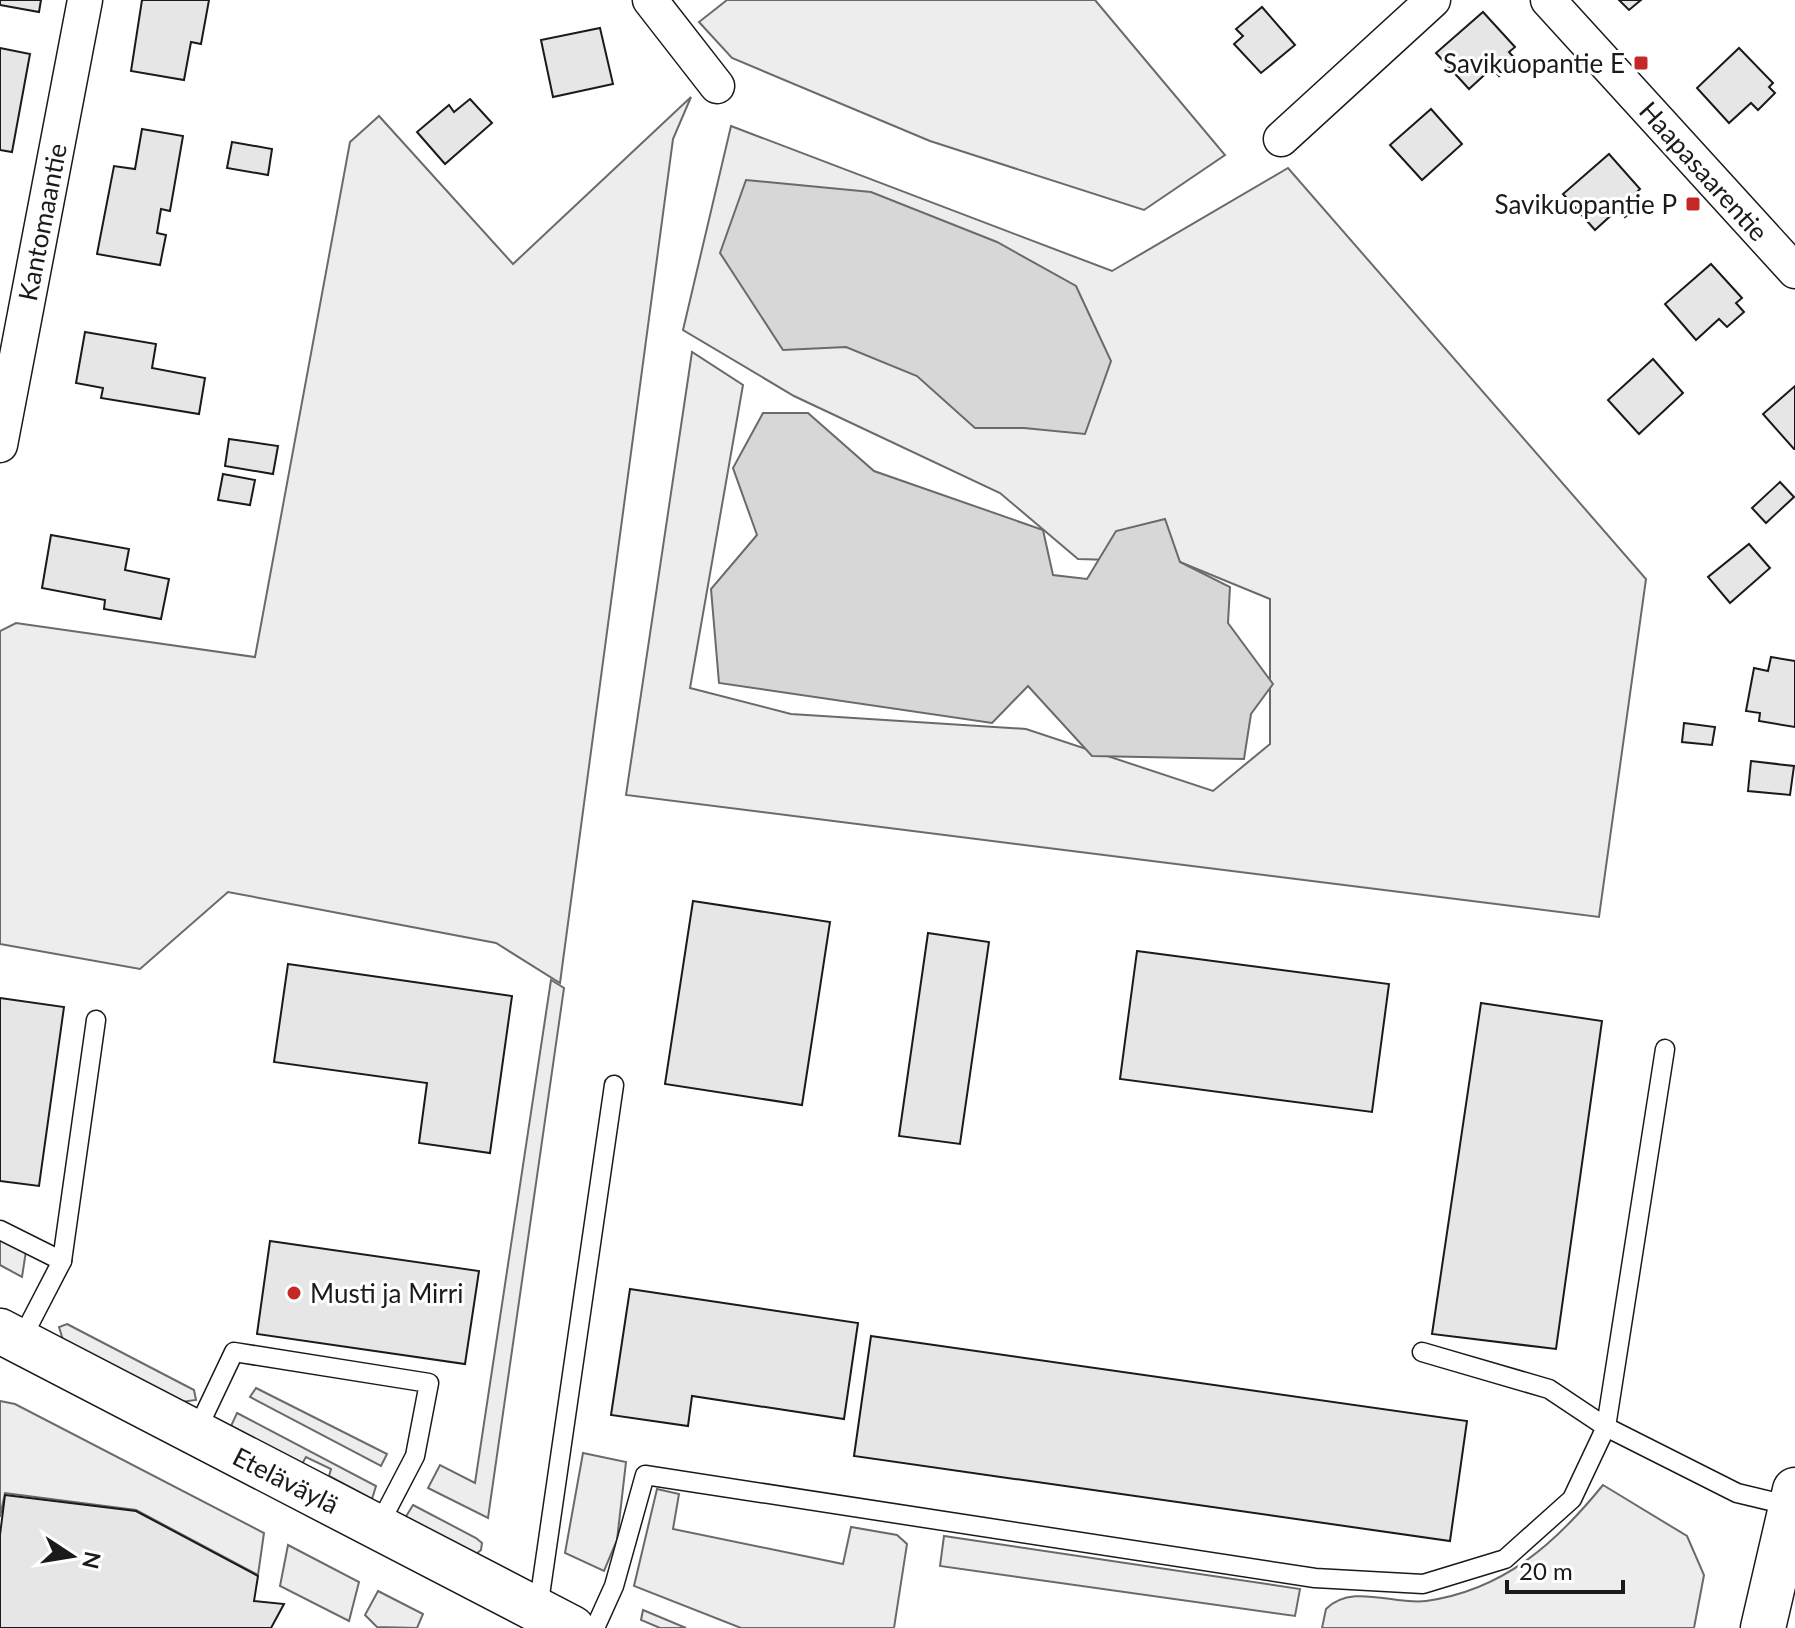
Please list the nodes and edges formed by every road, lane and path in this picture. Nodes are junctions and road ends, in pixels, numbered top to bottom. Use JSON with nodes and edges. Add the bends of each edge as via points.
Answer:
{"nodes":[{"id":1,"x":85,"y":0,"type":"edge"},
{"id":2,"x":650,"y":0,"type":"edge"},
{"id":3,"x":1433,"y":0,"type":"edge"},
{"id":4,"x":1548,"y":0,"type":"edge"},
{"id":5,"x":717,"y":86,"type":"dead end"},
{"id":6,"x":1281,"y":139,"type":"dead end"},
{"id":7,"x":1795,"y":271,"type":"edge"},
{"id":8,"x":0,"y":445,"type":"edge"},
{"id":9,"x":96,"y":1020,"type":"dead end"},
{"id":10,"x":1665,"y":1049,"type":"dead end"},
{"id":11,"x":614,"y":1085,"type":"dead end"},
{"id":12,"x":0,"y":1230,"type":"edge"},
{"id":13,"x":62,"y":1261,"type":"junction"},
{"id":14,"x":10,"y":1336,"type":"edge"},
{"id":15,"x":1422,"y":1352,"type":"dead end"},
{"id":16,"x":1606,"y":1427,"type":"junction"},
{"id":17,"x":195,"y":1433,"type":"junction"},
{"id":18,"x":1793,"y":1498,"type":"edge"},
{"id":19,"x":378,"y":1527,"type":"junction"},
{"id":20,"x":548,"y":1622,"type":"edge"},
{"id":21,"x":595,"y":1628,"type":"edge"},
{"id":22,"x":1763,"y":1628,"type":"edge"}],
"edges":[{"from":1,"to":8,"type":"street","name":"Kantomaantie"},
{"from":2,"to":5,"type":"street"},
{"from":3,"to":6,"type":"street"},
{"from":4,"to":7,"type":"street","name":"Haapasaarentie"},
{"from":9,"to":13,"type":"lane"},
{"from":10,"to":16,"type":"lane"},
{"from":11,"to":20,"type":"lane"},
{"from":12,"to":13,"type":"lane"},
{"from":13,"to":14,"type":"lane"},
{"from":14,"to":17,"type":"main road","name":"Eteläväylä"},
{"from":15,"to":16,"type":"lane","via":[[1549,1389]]},
{"from":16,"to":18,"type":"lane","via":[[1737,1493]]},
{"from":16,"to":21,"type":"lane","via":[[1572,1499],[1505,1559],[1423,1584],[1315,1578],[645,1475],[614,1586]]},
{"from":17,"to":19,"type":"main road","name":"Eteläväylä"},
{"from":17,"to":19,"type":"lane","via":[[234,1352],[429,1383],[415,1456]]},
{"from":18,"to":22,"type":"main road"},
{"from":19,"to":20,"type":"main road","name":"Eteläväylä"}]}
